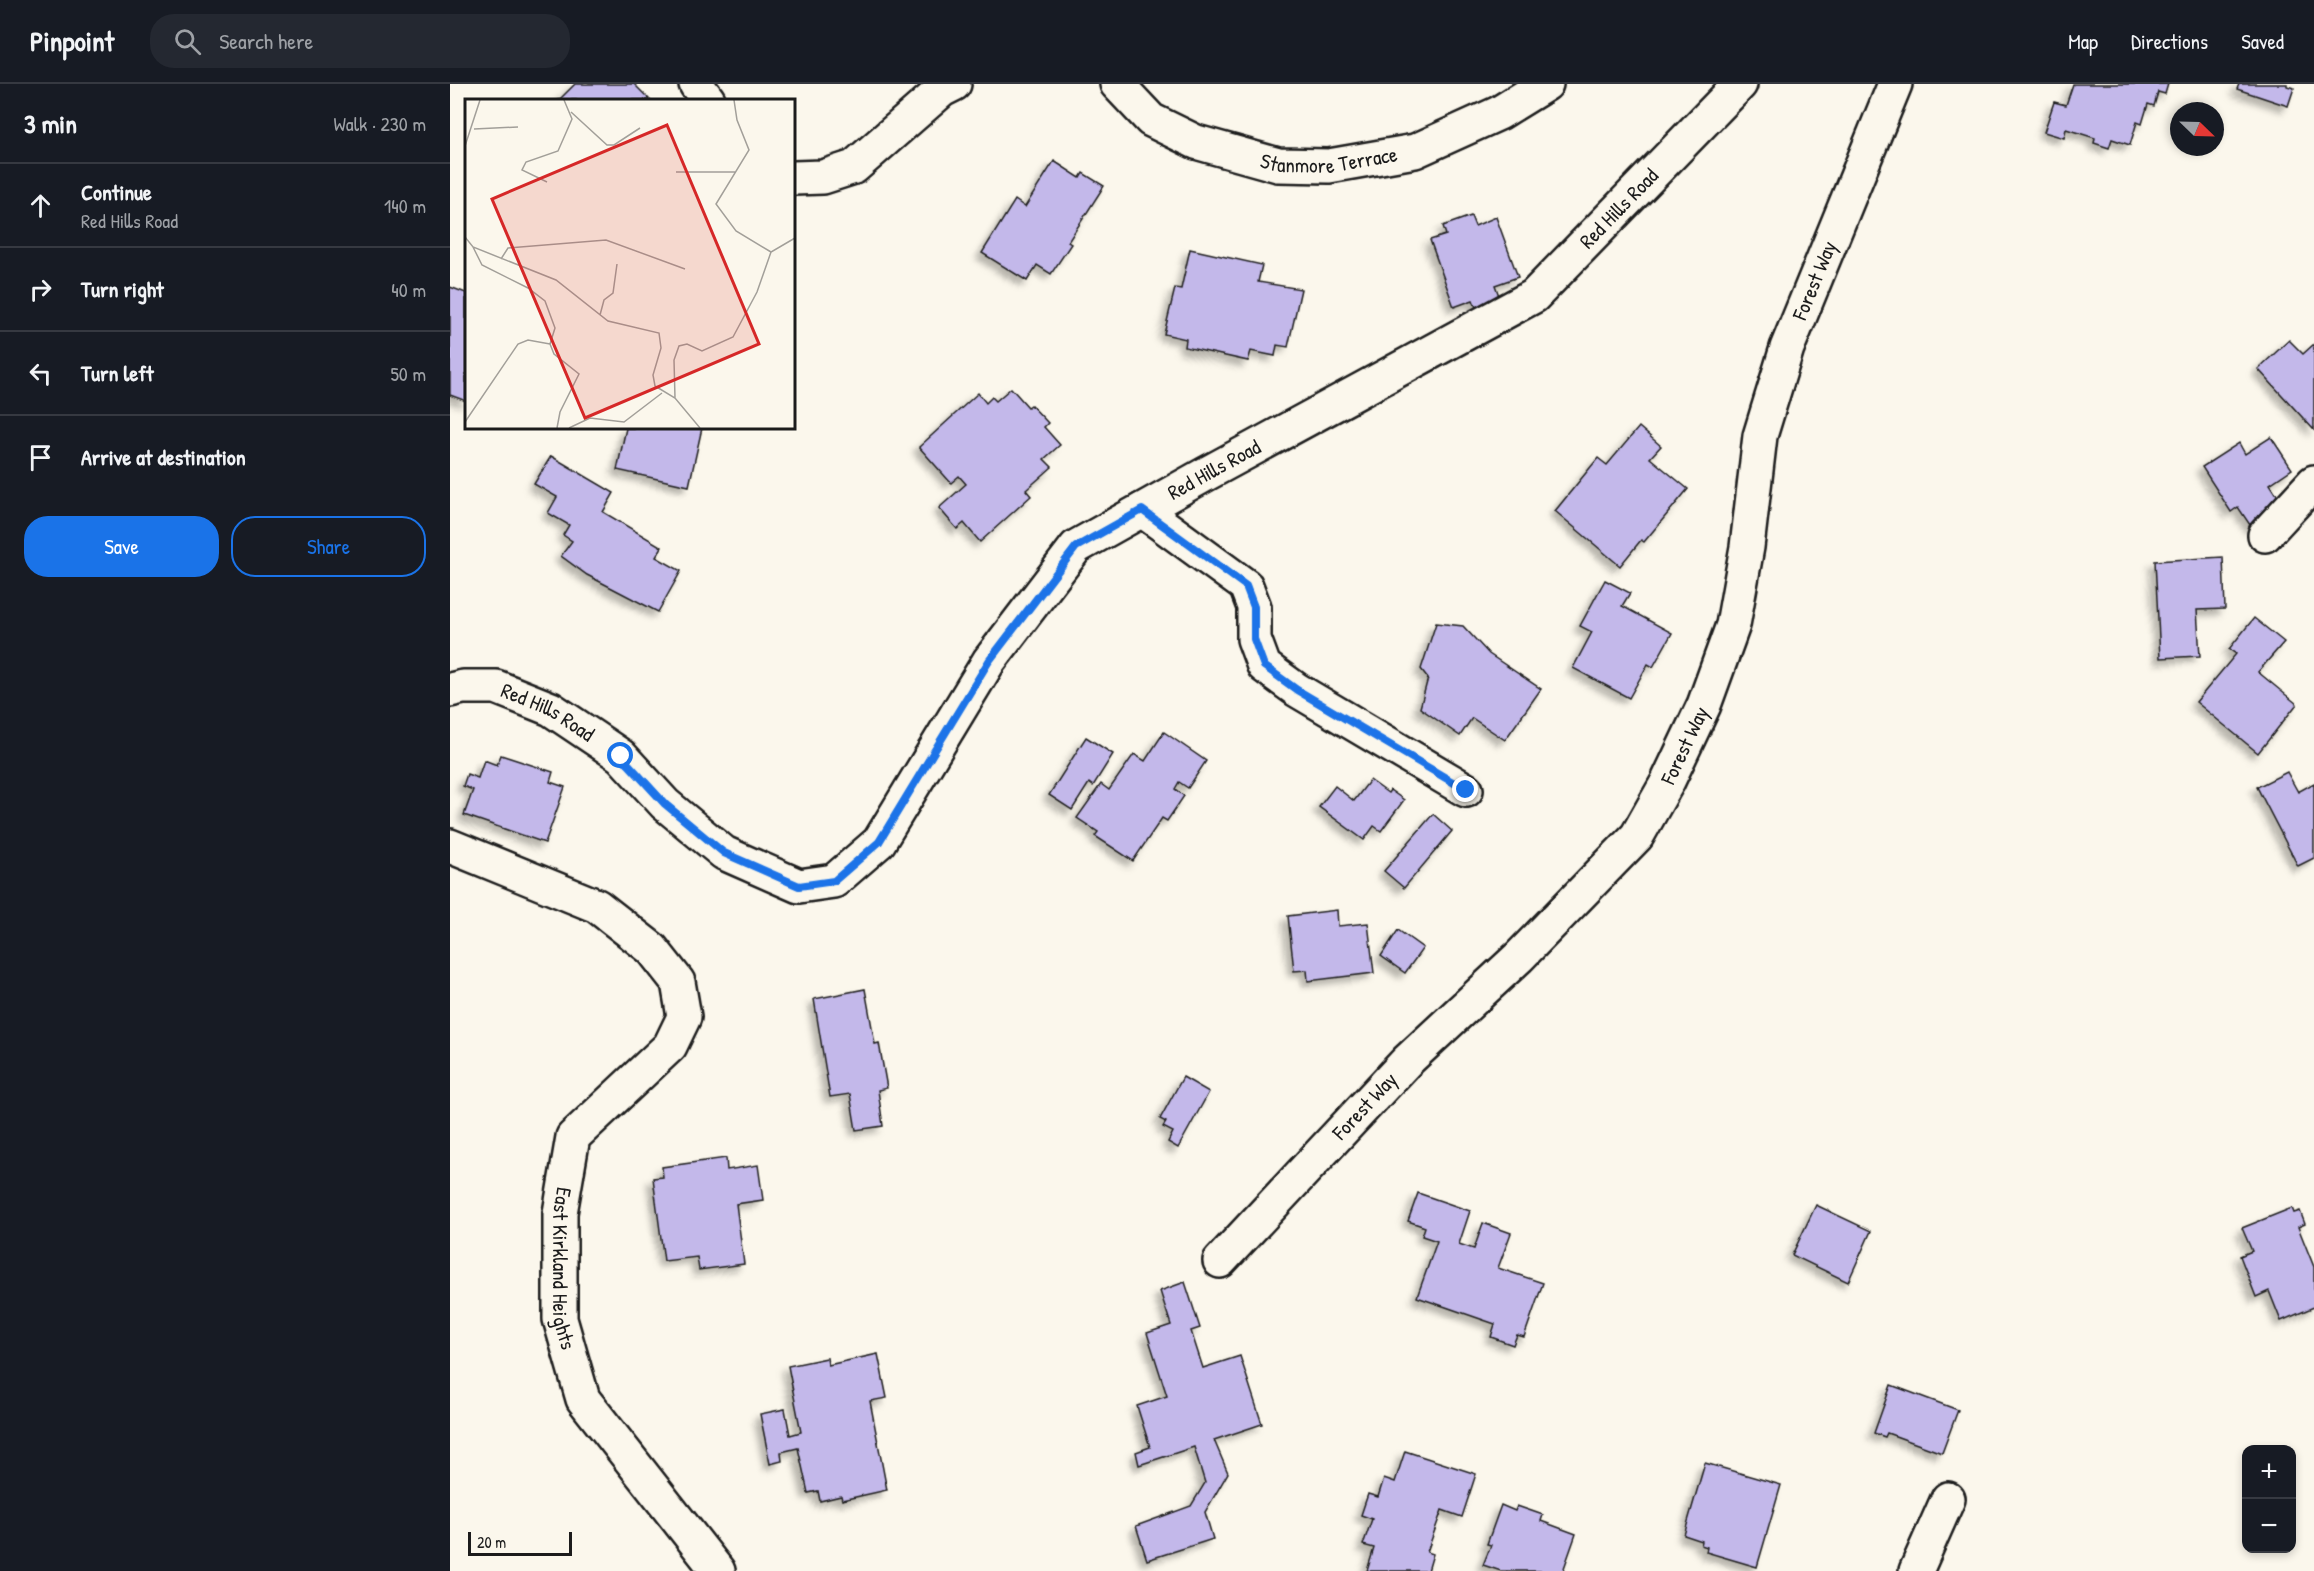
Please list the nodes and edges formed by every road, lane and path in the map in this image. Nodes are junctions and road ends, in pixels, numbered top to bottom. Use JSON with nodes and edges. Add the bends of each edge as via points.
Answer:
{"nodes":[{"id":1,"x":696,"y":84,"type":"edge"},
{"id":2,"x":954,"y":84,"type":"edge"},
{"id":3,"x":1117,"y":84,"type":"edge"},
{"id":4,"x":1546,"y":84,"type":"edge"},
{"id":5,"x":1740,"y":84,"type":"edge"},
{"id":6,"x":1895,"y":84,"type":"edge"},
{"id":7,"x":707,"y":99,"type":"edge"},
{"id":8,"x":795,"y":178,"type":"edge"},
{"id":9,"x":2314,"y":482,"type":"edge"},
{"id":10,"x":1142,"y":510,"type":"junction"},
{"id":11,"x":2265,"y":535,"type":"dead end"},
{"id":12,"x":450,"y":690,"type":"edge"},
{"id":13,"x":1466,"y":790,"type":"dead end"},
{"id":14,"x":450,"y":846,"type":"edge"},
{"id":15,"x":1220,"y":1261,"type":"dead end"},
{"id":16,"x":1948,"y":1499,"type":"dead end"},
{"id":17,"x":718,"y":1571,"type":"edge"},
{"id":18,"x":1916,"y":1571,"type":"edge"}],
"edges":[{"from":1,"to":7,"type":"street"},
{"from":2,"to":8,"type":"street","via":[[942,90],[854,167],[823,177]]},
{"from":3,"to":4,"type":"street","name":"Stanmore Terrace","via":[[1151,120],[1196,142],[1278,165],[1329,166],[1415,151],[1499,113]]},
{"from":5,"to":10,"type":"street","name":"Red Hills Road","via":[[1534,296]]},
{"from":6,"to":15,"type":"street","name":"Forest Way","via":[[1787,348],[1760,436],[1733,625],[1704,705],[1637,836],[1519,957],[1407,1061]]},
{"from":9,"to":11,"type":"street"},
{"from":10,"to":12,"type":"street","name":"Red Hills Road","via":[[1076,547],[989,661],[879,842],[834,881],[799,886],[724,853],[665,804],[621,756],[551,709],[496,687]]},
{"from":10,"to":13,"type":"street","via":[[1246,586],[1254,607],[1254,639],[1264,666],[1297,690]]},
{"from":14,"to":17,"type":"street","name":"East Kirkland Heights","via":[[597,906],[652,949],[678,982],[684,1017],[670,1046],[573,1137],[560,1213],[560,1319],[583,1399]]},
{"from":16,"to":18,"type":"street"}]}
